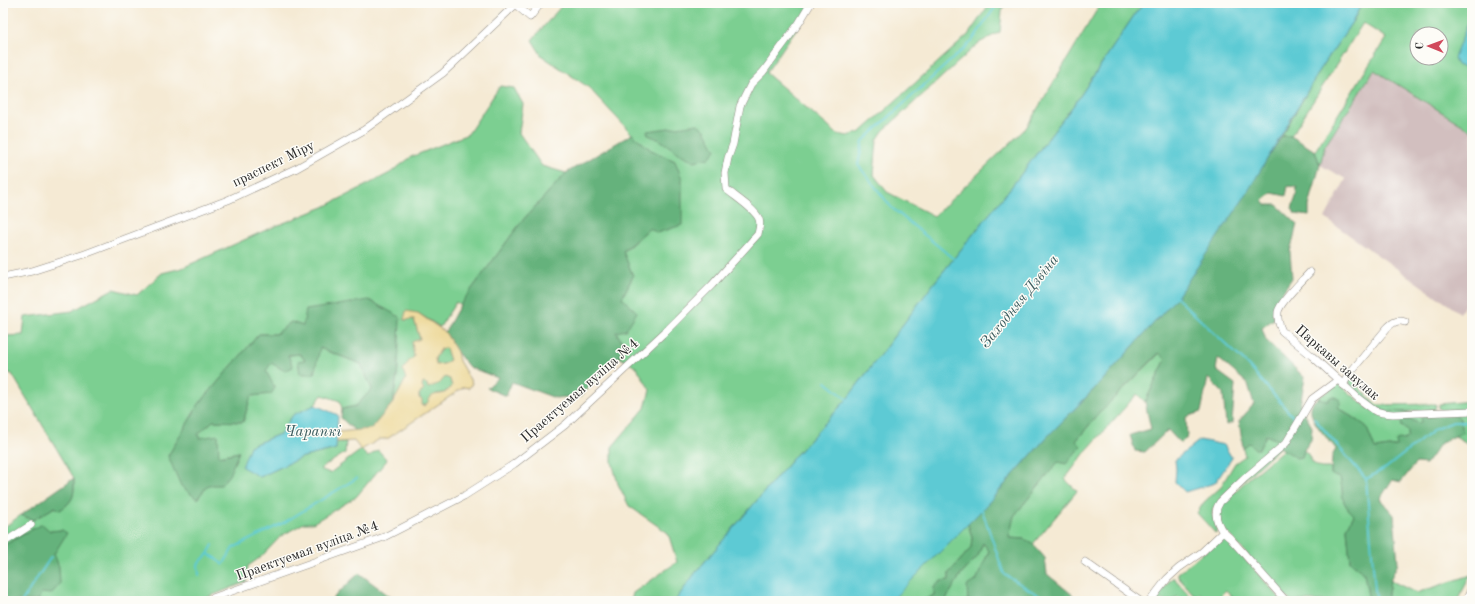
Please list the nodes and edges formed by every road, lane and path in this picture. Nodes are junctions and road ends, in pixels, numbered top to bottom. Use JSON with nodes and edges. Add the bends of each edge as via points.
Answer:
{"nodes":[{"id":1,"x":541,"y":3,"type":"edge"},
{"id":2,"x":811,"y":3,"type":"edge"},
{"id":3,"x":516,"y":4,"type":"edge"},
{"id":4,"x":1310,"y":272,"type":"dead end"},
{"id":5,"x":3,"y":277,"type":"edge"},
{"id":6,"x":1404,"y":322,"type":"dead end"},
{"id":7,"x":1341,"y":382,"type":"junction"},
{"id":8,"x":1472,"y":411,"type":"edge"},
{"id":9,"x":32,"y":525,"type":"dead end"},
{"id":10,"x":1223,"y":532,"type":"junction"},
{"id":11,"x":3,"y":543,"type":"edge"},
{"id":12,"x":1085,"y":562,"type":"dead end"},
{"id":13,"x":1472,"y":590,"type":"edge"},
{"id":14,"x":204,"y":601,"type":"edge"},
{"id":15,"x":1140,"y":601,"type":"edge"},
{"id":16,"x":1150,"y":601,"type":"edge"},
{"id":17,"x":1286,"y":601,"type":"edge"},
{"id":18,"x":1467,"y":601,"type":"edge"}],
"edges":[{"from":1,"to":3,"type":"street","via":[[530,17]]},
{"from":2,"to":14,"type":"street","name":"Праектуемая вуліца №4","via":[[763,72],[750,84],[740,106],[728,158],[725,173],[726,189],[759,218],[758,234],[668,329],[565,425],[514,464],[464,496],[384,537]]},
{"from":3,"to":5,"type":"street","name":"праспект Міру","via":[[443,72],[364,130],[297,168],[228,200],[85,254],[32,271]]},
{"from":4,"to":7,"type":"street","name":"Паркавы завулак","via":[[1280,307],[1278,319],[1282,330]]},
{"from":6,"to":7,"type":"street","via":[[1393,322],[1386,328]]},
{"from":7,"to":8,"type":"street","name":"Паркавы завулак","via":[[1369,407],[1383,413]]},
{"from":7,"to":10,"type":"street","via":[[1312,399],[1281,450],[1245,478],[1220,502],[1216,518]]},
{"from":9,"to":11,"type":"street"},
{"from":10,"to":16,"type":"street","via":[[1167,579]]},
{"from":10,"to":17,"type":"street"},
{"from":12,"to":15,"type":"street"},
{"from":13,"to":18,"type":"main road"}]}
